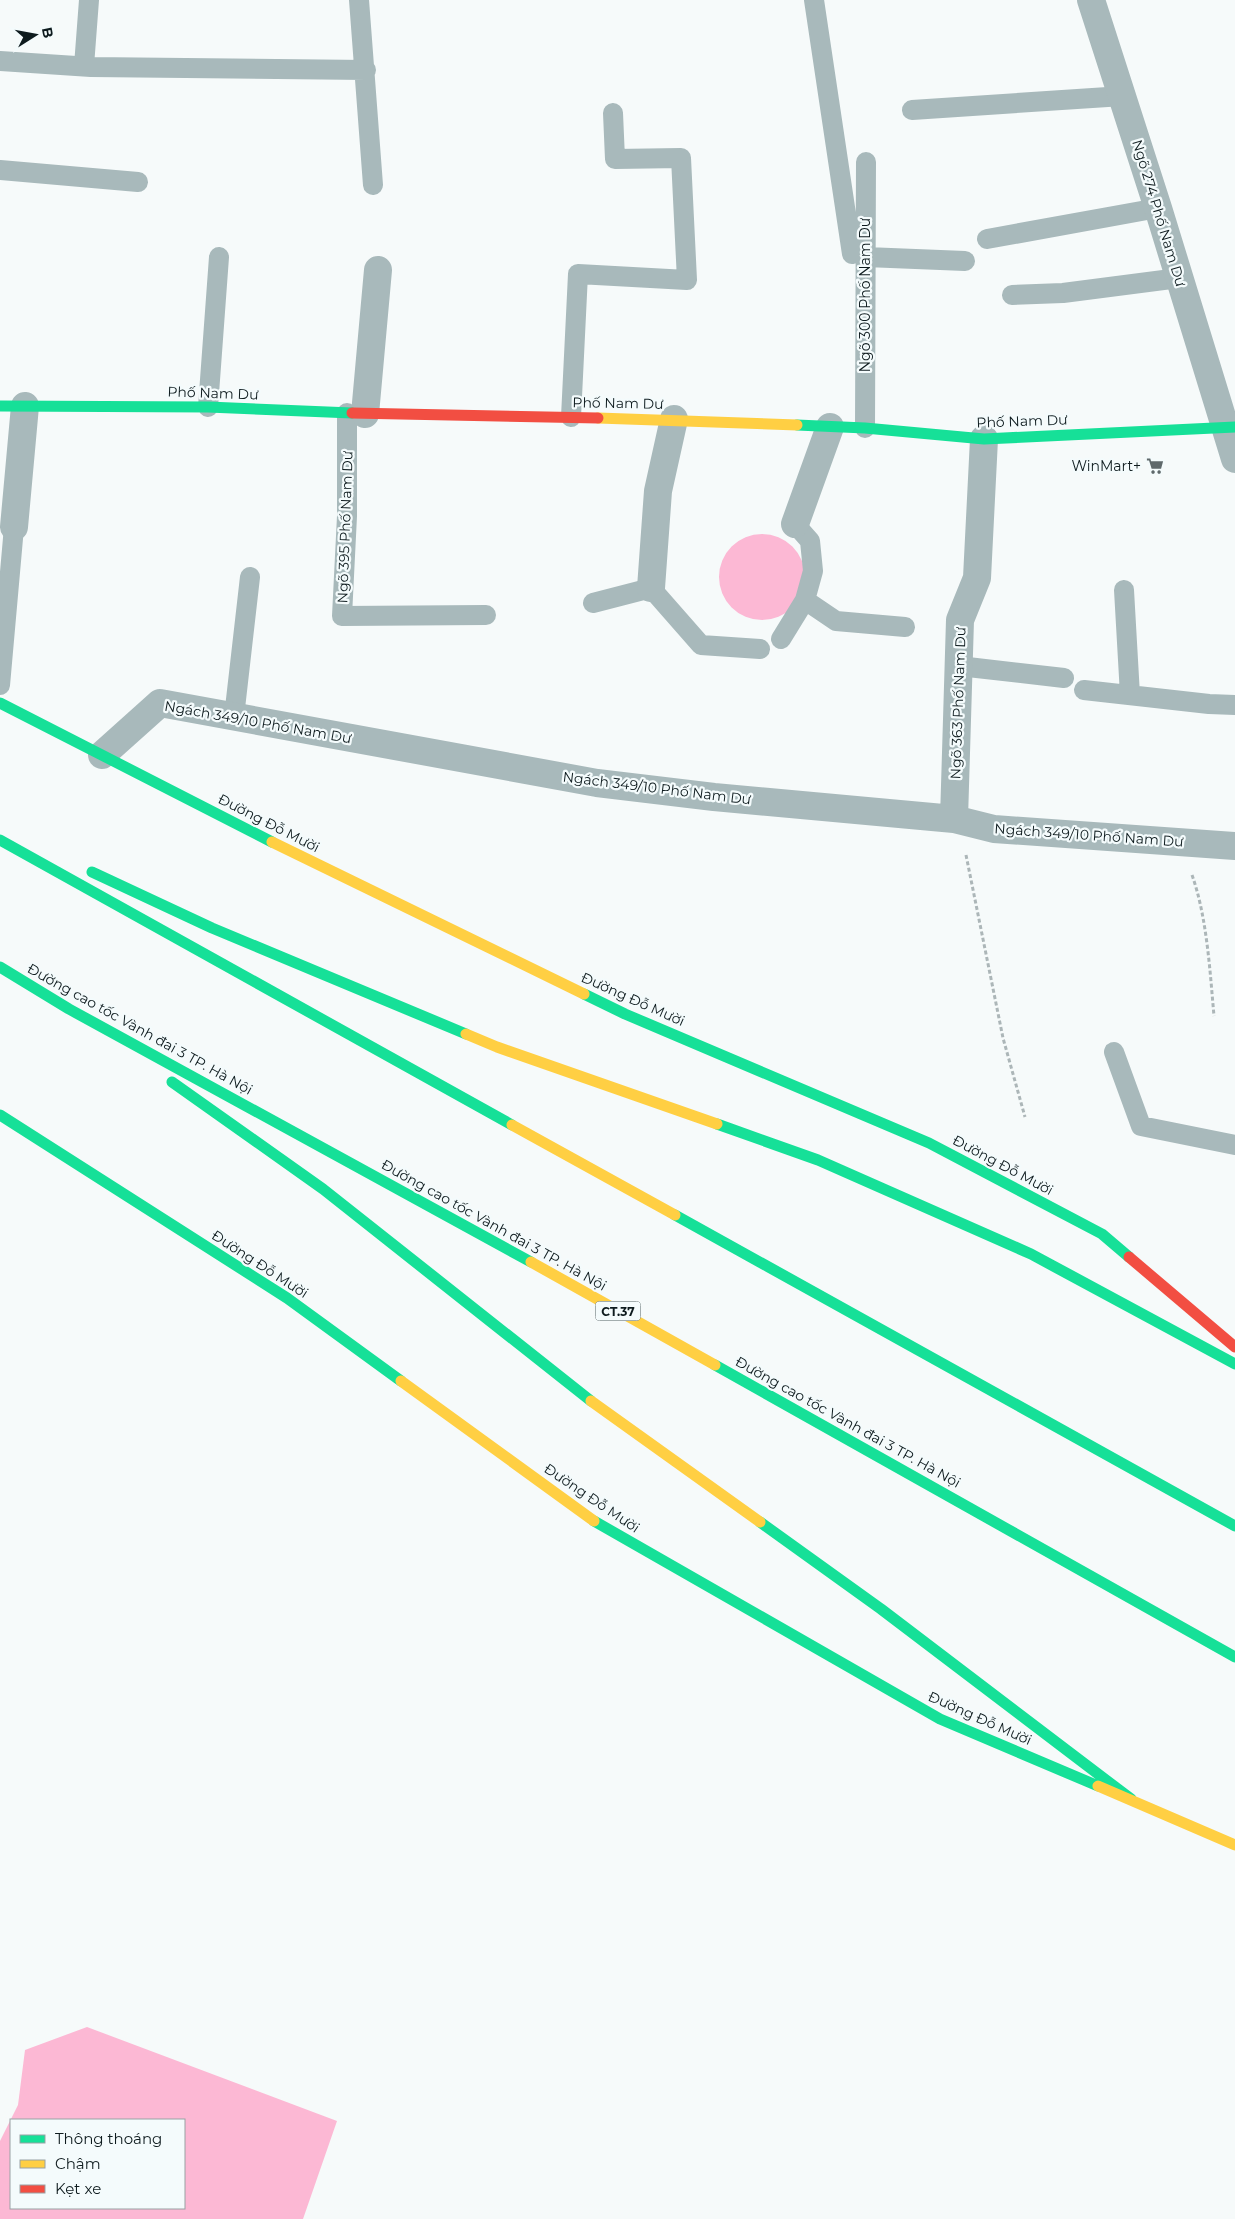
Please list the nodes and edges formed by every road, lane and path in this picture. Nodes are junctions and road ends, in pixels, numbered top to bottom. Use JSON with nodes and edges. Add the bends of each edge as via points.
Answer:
{"nodes":[{"id":1,"x":89,"y":0,"type":"edge"},
{"id":2,"x":360,"y":0,"type":"edge"},
{"id":3,"x":814,"y":0,"type":"edge"},
{"id":4,"x":1091,"y":0,"type":"edge"},
{"id":5,"x":0,"y":61,"type":"edge"},
{"id":6,"x":84,"y":66,"type":"junction"},
{"id":7,"x":366,"y":70,"type":"junction"},
{"id":8,"x":1123,"y":96,"type":"junction"},
{"id":9,"x":912,"y":110,"type":"dead end"},
{"id":10,"x":614,"y":113,"type":"dead end"},
{"id":11,"x":866,"y":162,"type":"dead end"},
{"id":12,"x":0,"y":170,"type":"edge"},
{"id":13,"x":138,"y":182,"type":"dead end"},
{"id":14,"x":373,"y":185,"type":"dead end"},
{"id":15,"x":1158,"y":208,"type":"junction"},
{"id":16,"x":987,"y":239,"type":"dead end"},
{"id":17,"x":859,"y":256,"type":"junction"},
{"id":18,"x":218,"y":257,"type":"dead end"},
{"id":19,"x":964,"y":261,"type":"dead end"},
{"id":20,"x":378,"y":270,"type":"dead end"},
{"id":21,"x":1179,"y":278,"type":"junction"},
{"id":22,"x":1012,"y":295,"type":"dead end"},
{"id":23,"x":12,"y":406,"type":"edge"},
{"id":24,"x":208,"y":407,"type":"junction"},
{"id":25,"x":356,"y":413,"type":"junction"},
{"id":26,"x":571,"y":417,"type":"junction"},
{"id":27,"x":674,"y":419,"type":"junction"},
{"id":28,"x":830,"y":427,"type":"junction"},
{"id":29,"x":1230,"y":427,"type":"edge"},
{"id":30,"x":865,"y":428,"type":"junction"},
{"id":31,"x":984,"y":439,"type":"junction"},
{"id":32,"x":1235,"y":459,"type":"edge"},
{"id":33,"x":795,"y":524,"type":"joint"},
{"id":34,"x":14,"y":527,"type":"joint"},
{"id":35,"x":250,"y":578,"type":"dead end"},
{"id":36,"x":651,"y":588,"type":"junction"},
{"id":37,"x":1124,"y":590,"type":"dead end"},
{"id":38,"x":805,"y":600,"type":"junction"},
{"id":39,"x":593,"y":603,"type":"dead end"},
{"id":40,"x":486,"y":615,"type":"dead end"},
{"id":41,"x":905,"y":627,"type":"dead end"},
{"id":42,"x":781,"y":639,"type":"dead end"},
{"id":43,"x":760,"y":649,"type":"dead end"},
{"id":44,"x":959,"y":666,"type":"junction"},
{"id":45,"x":1064,"y":678,"type":"dead end"},
{"id":46,"x":0,"y":685,"type":"edge"},
{"id":47,"x":1084,"y":690,"type":"dead end"},
{"id":48,"x":1130,"y":695,"type":"junction"},
{"id":49,"x":0,"y":703,"type":"edge"},
{"id":50,"x":1235,"y":705,"type":"edge"},
{"id":51,"x":234,"y":717,"type":"junction"},
{"id":52,"x":102,"y":755,"type":"junction"},
{"id":53,"x":962,"y":821,"type":"junction"},
{"id":54,"x":0,"y":829,"type":"edge"},
{"id":55,"x":0,"y":840,"type":"edge"},
{"id":56,"x":26,"y":841,"type":"dead end"},
{"id":57,"x":1180,"y":842,"type":"junction"},
{"id":58,"x":1235,"y":846,"type":"edge"},
{"id":59,"x":80,"y":866,"type":"dead end"},
{"id":60,"x":0,"y":967,"type":"edge"},
{"id":61,"x":69,"y":1009,"type":"junction"},
{"id":62,"x":1214,"y":1016,"type":"dead end"},
{"id":63,"x":1114,"y":1052,"type":"dead end"},
{"id":64,"x":0,"y":1115,"type":"edge"},
{"id":65,"x":1025,"y":1116,"type":"dead end"},
{"id":66,"x":1235,"y":1145,"type":"edge"},
{"id":67,"x":1235,"y":1347,"type":"edge"},
{"id":68,"x":1235,"y":1364,"type":"edge"},
{"id":69,"x":1235,"y":1526,"type":"edge"},
{"id":70,"x":1235,"y":1657,"type":"edge"},
{"id":71,"x":1131,"y":1799,"type":"junction"},
{"id":72,"x":1235,"y":1845,"type":"edge"}],
"edges":[{"from":1,"to":6,"type":"lane"},
{"from":2,"to":7,"type":"lane"},
{"from":3,"to":17,"type":"lane"},
{"from":4,"to":8,"type":"street","name":"Ngõ 274 Phố Nam Dư"},
{"from":5,"to":6,"type":"lane"},
{"from":6,"to":7,"type":"lane"},
{"from":7,"to":14,"type":"lane"},
{"from":8,"to":9,"type":"lane"},
{"from":8,"to":15,"type":"street","name":"Ngõ 274 Phố Nam Dư"},
{"from":10,"to":26,"type":"lane","via":[[615,159],[681,158],[687,280],[578,274]]},
{"from":11,"to":17,"type":"lane","name":"Ngõ 300 Phố Nam Dư"},
{"from":12,"to":13,"type":"lane"},
{"from":15,"to":16,"type":"lane"},
{"from":15,"to":21,"type":"street","name":"Ngõ 274 Phố Nam Dư"},
{"from":17,"to":19,"type":"lane"},
{"from":17,"to":30,"type":"lane","name":"Ngõ 300 Phố Nam Dư"},
{"from":18,"to":24,"type":"lane"},
{"from":20,"to":25,"type":"street"},
{"from":21,"to":22,"type":"lane","via":[[1063,293]]},
{"from":21,"to":29,"type":"street","name":"Ngõ 274 Phố Nam Dư"},
{"from":23,"to":24,"type":"main road","name":"Phố Nam Dư"},
{"from":23,"to":34,"type":"street"},
{"from":24,"to":25,"type":"main road","name":"Phố Nam Dư"},
{"from":25,"to":26,"type":"main road","name":"Phố Nam Dư"},
{"from":25,"to":40,"type":"lane","name":"Ngõ 395 Phố Nam Dư","via":[[342,616]]},
{"from":26,"to":27,"type":"main road","name":"Phố Nam Dư"},
{"from":27,"to":28,"type":"main road","name":"Phố Nam Dư"},
{"from":27,"to":36,"type":"street","via":[[658,491]]},
{"from":28,"to":30,"type":"main road","name":"Phố Nam Dư"},
{"from":28,"to":33,"type":"street"},
{"from":29,"to":31,"type":"main road","name":"Phố Nam Dư"},
{"from":29,"to":32,"type":"street","name":"Ngõ 274 Phố Nam Dư"},
{"from":30,"to":31,"type":"main road","name":"Phố Nam Dư"},
{"from":31,"to":44,"type":"street","name":"Ngõ 363 Phố Nam Dư","via":[[976,578],[960,620]]},
{"from":33,"to":38,"type":"lane","via":[[810,541],[812,551],[813,571]]},
{"from":34,"to":46,"type":"lane"},
{"from":35,"to":51,"type":"lane"},
{"from":36,"to":39,"type":"lane"},
{"from":36,"to":43,"type":"lane","via":[[701,645]]},
{"from":37,"to":48,"type":"lane"},
{"from":38,"to":41,"type":"lane","via":[[836,621]]},
{"from":38,"to":42,"type":"lane"},
{"from":44,"to":45,"type":"lane"},
{"from":44,"to":53,"type":"street","name":"Ngõ 363 Phố Nam Dư"},
{"from":47,"to":48,"type":"lane"},
{"from":48,"to":50,"type":"lane"},
{"from":49,"to":52,"type":"main road","name":"Đường Đỗ Mười"},
{"from":51,"to":52,"type":"street","name":"Ngách 349/10 Phố Nam Dư","via":[[160,703]]},
{"from":51,"to":53,"type":"street","name":"Ngách 349/10 Phố Nam Dư","via":[[597,783]]},
{"from":52,"to":67,"type":"main road","name":"Đường Đỗ Mười","via":[[294,853],[625,1014],[930,1143],[1102,1234]]},
{"from":53,"to":57,"type":"street","name":"Ngách 349/10 Phố Nam Dư","via":[[994,829]]},
{"from":53,"to":65,"type":"path","via":[[963,842],[1003,1038]]},
{"from":54,"to":56,"type":"main road"},
{"from":55,"to":69,"type":"main road"},
{"from":57,"to":58,"type":"street","name":"Ngách 349/10 Phố Nam Dư"},
{"from":57,"to":62,"type":"path","via":[[1196,888],[1208,954]]},
{"from":59,"to":68,"type":"main road","via":[[212,928],[497,1047],[818,1160],[1031,1254]]},
{"from":60,"to":61,"type":"main road","name":"Đường cao tốc Vành đai 3 TP. Hà Nội","number":"CT.37"},
{"from":61,"to":70,"type":"main road","name":"Đường cao tốc Vành đai 3 TP. Hà Nội","number":"CT.37","via":[[430,1205]]},
{"from":61,"to":71,"type":"main road","via":[[324,1189],[567,1384],[881,1609]]},
{"from":63,"to":66,"type":"lane","via":[[1142,1126]]},
{"from":64,"to":71,"type":"main road","name":"Đường Đỗ Mười","via":[[287,1298],[599,1524],[940,1719]]},
{"from":71,"to":72,"type":"main road","name":"Đường Đỗ Mười"}]}
